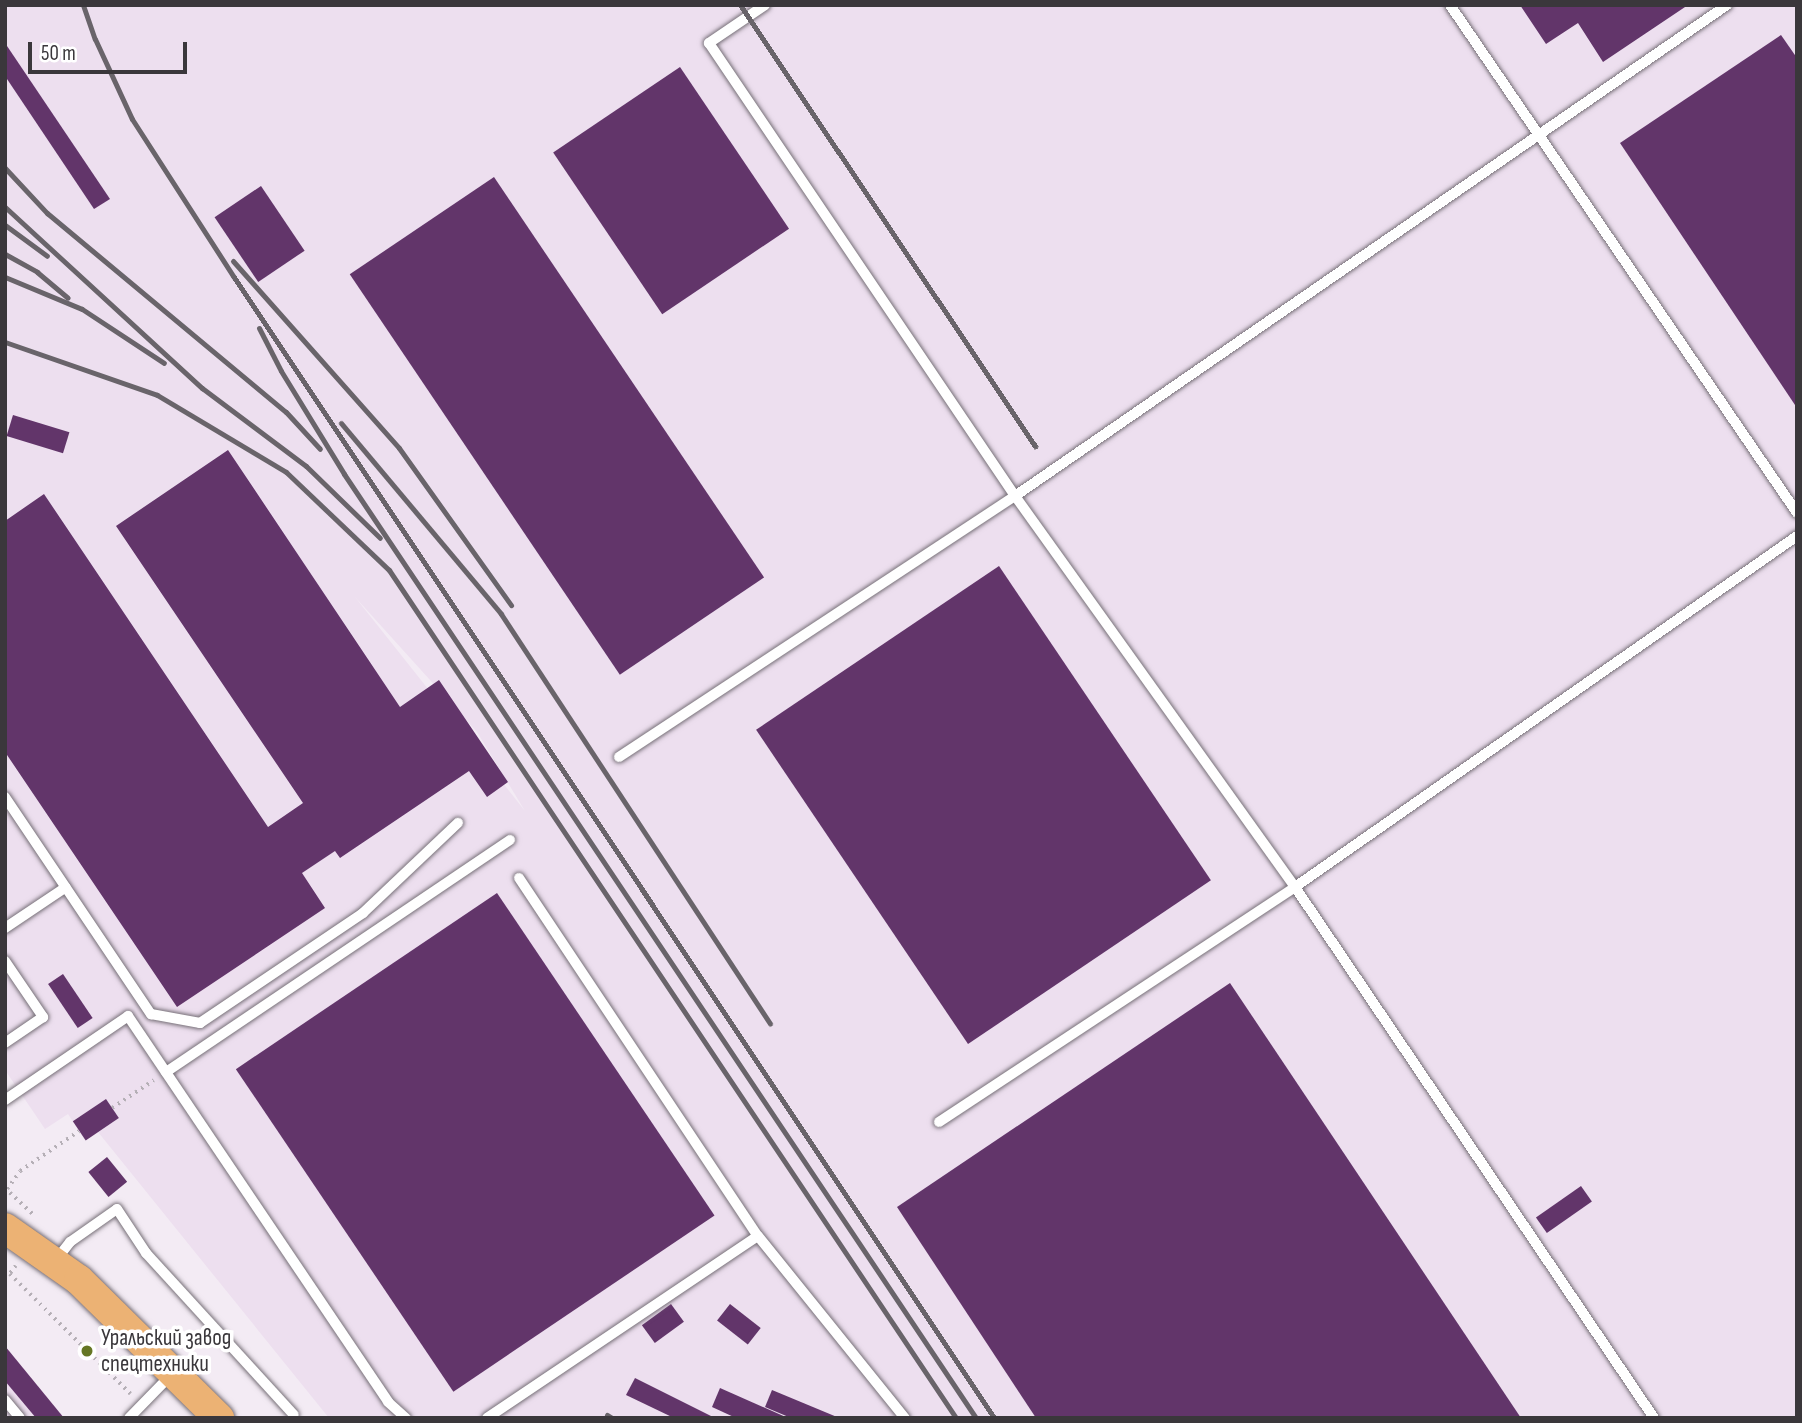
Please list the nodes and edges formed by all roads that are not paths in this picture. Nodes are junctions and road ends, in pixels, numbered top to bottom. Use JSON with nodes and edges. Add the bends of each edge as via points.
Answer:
{"nodes":[{"id":1,"x":765,"y":5,"type":"edge"},
{"id":2,"x":1450,"y":5,"type":"edge"},
{"id":3,"x":1727,"y":5,"type":"edge"},
{"id":4,"x":1538,"y":135,"type":"junction"},
{"id":5,"x":1015,"y":496,"type":"junction"},
{"id":6,"x":1797,"y":513,"type":"edge"},
{"id":7,"x":1797,"y":536,"type":"edge"},
{"id":8,"x":619,"y":757,"type":"dead end"},
{"id":9,"x":5,"y":797,"type":"edge"},
{"id":10,"x":458,"y":823,"type":"dead end"},
{"id":11,"x":510,"y":840,"type":"dead end"},
{"id":12,"x":519,"y":878,"type":"dead end"},
{"id":13,"x":66,"y":887,"type":"junction"},
{"id":14,"x":1294,"y":887,"type":"junction"},
{"id":15,"x":5,"y":928,"type":"edge"},
{"id":16,"x":5,"y":961,"type":"edge"},
{"id":17,"x":5,"y":1043,"type":"edge"},
{"id":18,"x":166,"y":1072,"type":"junction"},
{"id":19,"x":5,"y":1100,"type":"edge"},
{"id":20,"x":939,"y":1122,"type":"dead end"},
{"id":21,"x":5,"y":1228,"type":"edge"},
{"id":22,"x":758,"y":1236,"type":"junction"},
{"id":23,"x":42,"y":1254,"type":"junction"},
{"id":24,"x":173,"y":1371,"type":"junction"},
{"id":25,"x":5,"y":1400,"type":"edge"},
{"id":26,"x":294,"y":1415,"type":"dead end"},
{"id":27,"x":20,"y":1418,"type":"edge"},
{"id":28,"x":129,"y":1418,"type":"edge"},
{"id":29,"x":219,"y":1418,"type":"edge"},
{"id":30,"x":406,"y":1418,"type":"edge"},
{"id":31,"x":486,"y":1418,"type":"edge"},
{"id":32,"x":905,"y":1418,"type":"edge"},
{"id":33,"x":1654,"y":1418,"type":"edge"}],
"edges":[{"from":1,"to":5,"type":"lane","via":[[709,43]]},
{"from":2,"to":4,"type":"lane"},
{"from":3,"to":4,"type":"lane"},
{"from":4,"to":5,"type":"lane"},
{"from":4,"to":6,"type":"lane"},
{"from":5,"to":8,"type":"lane"},
{"from":5,"to":14,"type":"lane"},
{"from":7,"to":14,"type":"lane"},
{"from":9,"to":13,"type":"lane"},
{"from":10,"to":13,"type":"lane","via":[[363,913],[200,1023],[151,1014]]},
{"from":11,"to":18,"type":"lane"},
{"from":12,"to":22,"type":"lane"},
{"from":13,"to":15,"type":"lane"},
{"from":14,"to":20,"type":"lane"},
{"from":14,"to":33,"type":"lane"},
{"from":16,"to":17,"type":"lane","via":[[43,1017]]},
{"from":18,"to":19,"type":"lane","via":[[128,1016]]},
{"from":18,"to":30,"type":"lane","via":[[388,1402]]},
{"from":21,"to":23,"type":"main road"},
{"from":22,"to":31,"type":"lane"},
{"from":22,"to":32,"type":"lane"},
{"from":23,"to":24,"type":"main road","via":[[96,1297]]},
{"from":23,"to":26,"type":"lane","via":[[70,1242],[117,1209],[146,1253]]},
{"from":24,"to":28,"type":"lane"},
{"from":24,"to":29,"type":"main road"},
{"from":25,"to":27,"type":"lane"}]}
